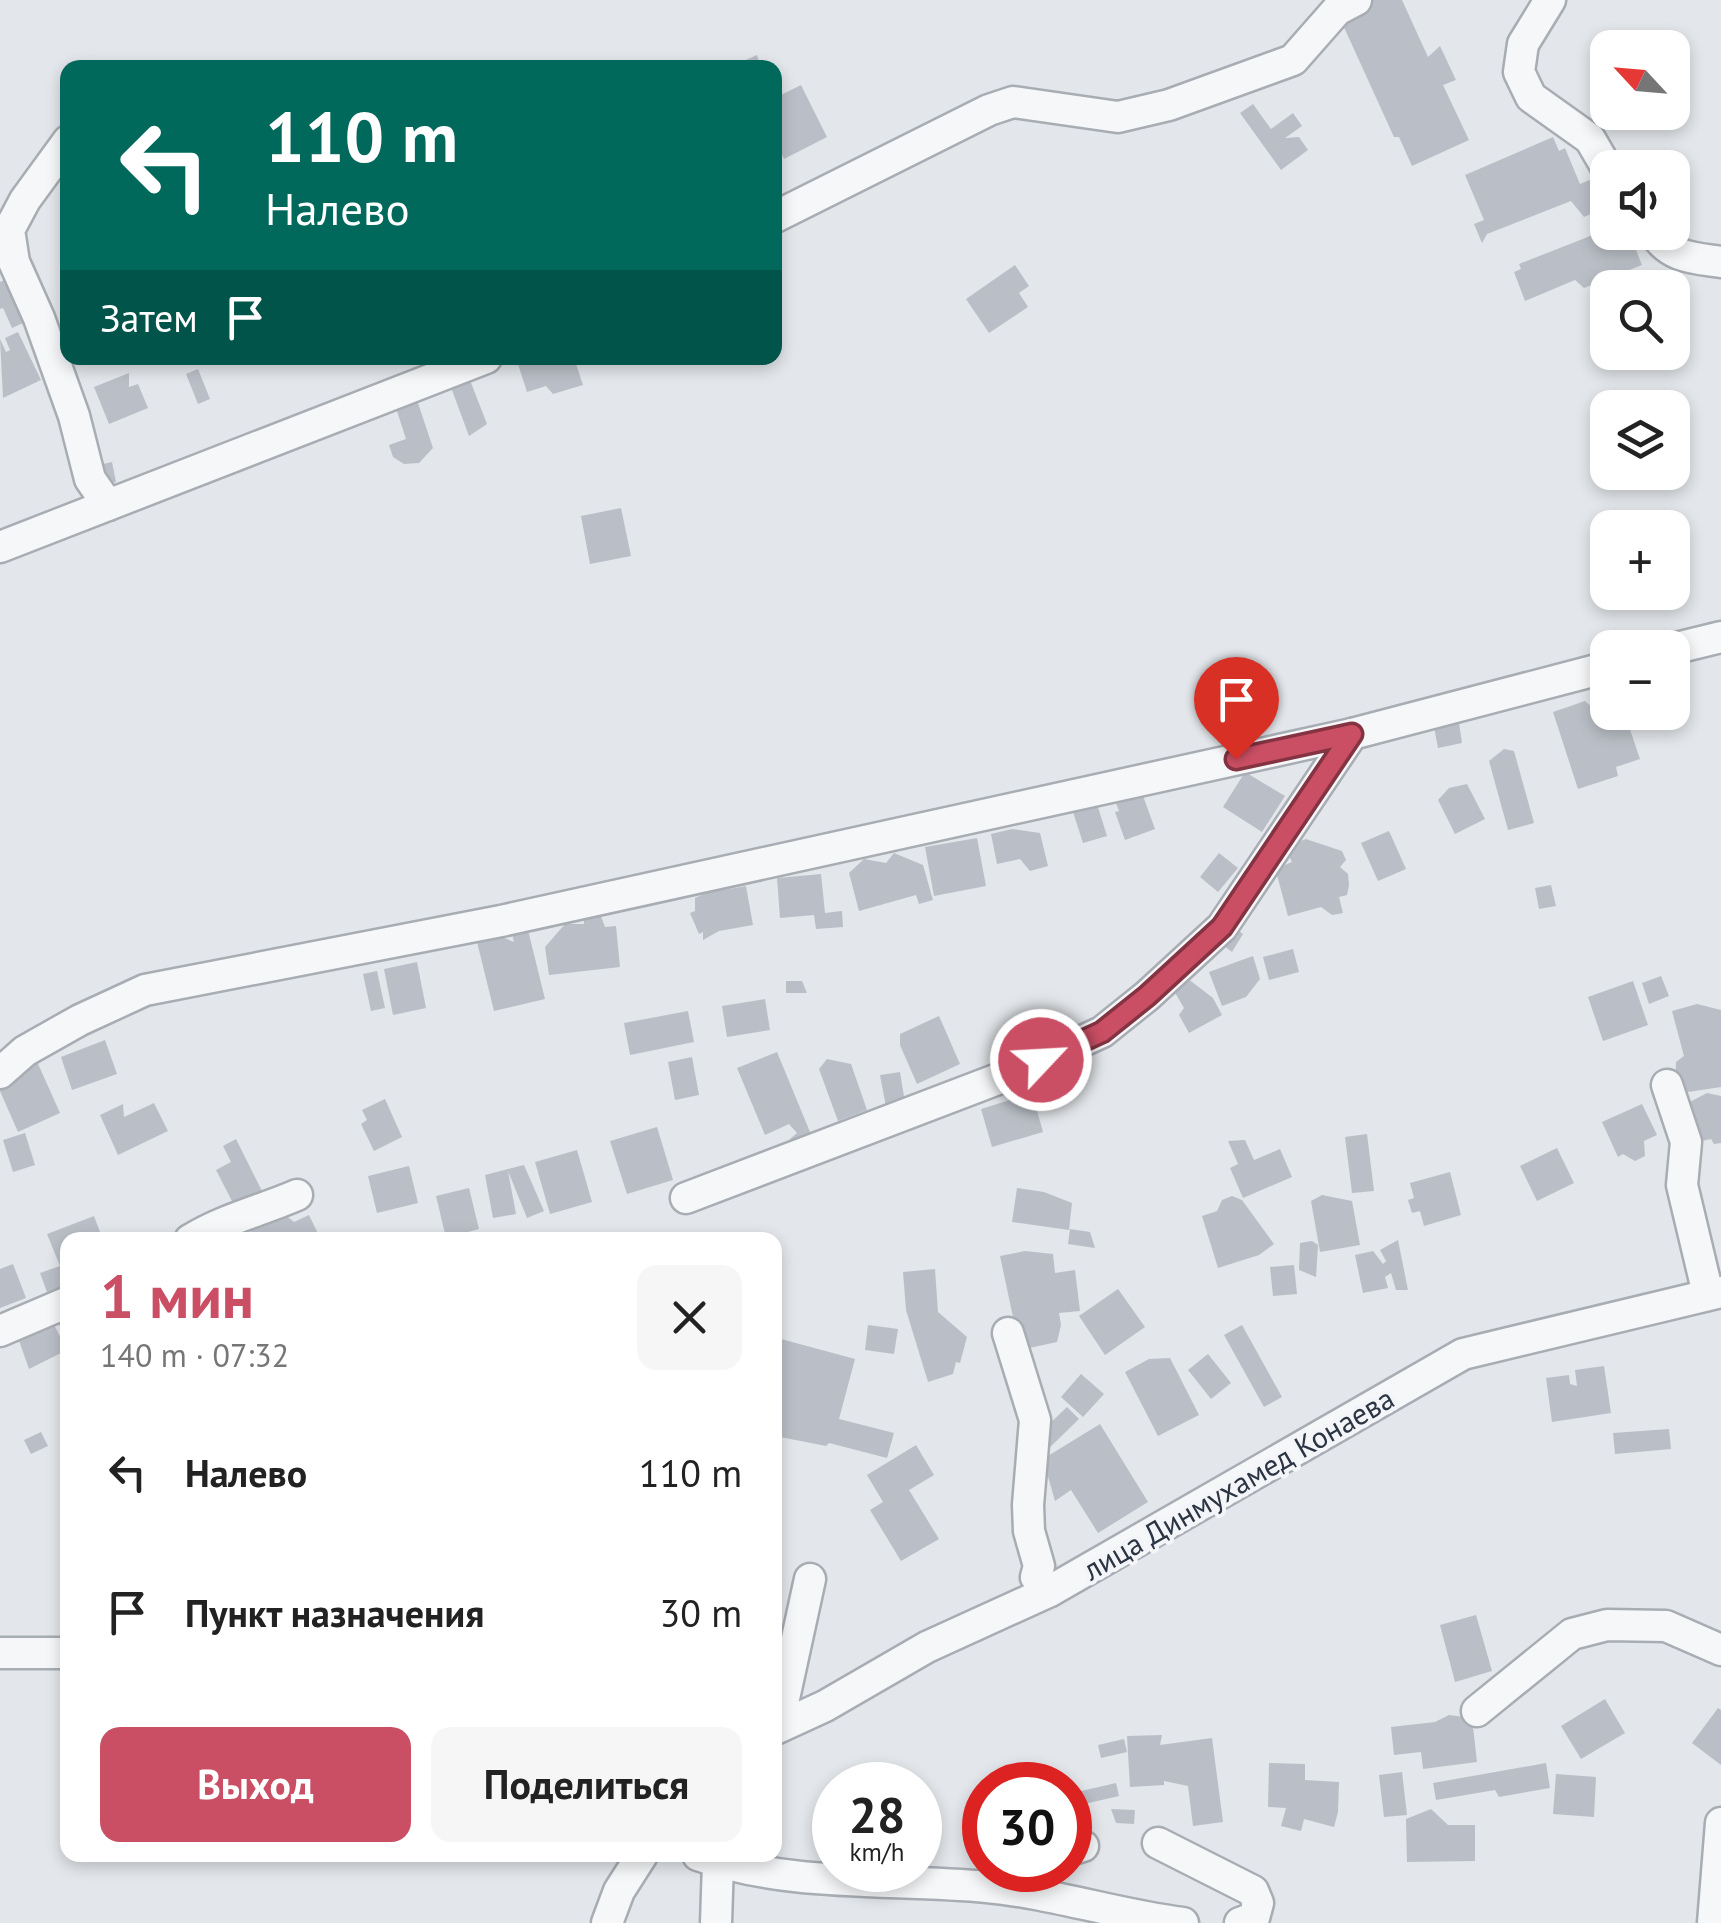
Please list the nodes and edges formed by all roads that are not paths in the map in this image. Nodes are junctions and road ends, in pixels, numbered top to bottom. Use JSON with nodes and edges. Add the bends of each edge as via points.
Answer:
{"nodes":[{"id":1,"x":1356,"y":0,"type":"edge"},
{"id":2,"x":1550,"y":0,"type":"edge"},
{"id":3,"x":1596,"y":150,"type":"edge"},
{"id":4,"x":60,"y":152,"type":"edge"},
{"id":5,"x":782,"y":214,"type":"edge"},
{"id":6,"x":1670,"y":250,"type":"edge"},
{"id":7,"x":1721,"y":262,"type":"edge"},
{"id":8,"x":468,"y":365,"type":"edge"},
{"id":9,"x":108,"y":505,"type":"junction"},
{"id":10,"x":0,"y":547,"type":"edge"},
{"id":11,"x":1721,"y":637,"type":"edge"},
{"id":12,"x":1690,"y":645,"type":"edge"},
{"id":13,"x":1590,"y":671,"type":"edge"},
{"id":14,"x":1352,"y":734,"type":"junction"},
{"id":15,"x":0,"y":1073,"type":"edge"},
{"id":16,"x":1667,"y":1085,"type":"dead end"},
{"id":17,"x":296,"y":1195,"type":"dead end"},
{"id":18,"x":686,"y":1198,"type":"dead end"},
{"id":19,"x":203,"y":1232,"type":"edge"},
{"id":20,"x":1714,"y":1293,"type":"edge"},
{"id":21,"x":60,"y":1305,"type":"edge"},
{"id":22,"x":0,"y":1331,"type":"edge"},
{"id":23,"x":1008,"y":1333,"type":"dead end"},
{"id":24,"x":810,"y":1579,"type":"dead end"},
{"id":25,"x":1050,"y":1591,"type":"junction"},
{"id":26,"x":1721,"y":1650,"type":"edge"},
{"id":27,"x":0,"y":1652,"type":"edge"},
{"id":28,"x":60,"y":1653,"type":"edge"},
{"id":29,"x":782,"y":1701,"type":"edge"},
{"id":30,"x":1477,"y":1711,"type":"dead end"},
{"id":31,"x":782,"y":1724,"type":"edge"},
{"id":32,"x":1721,"y":1823,"type":"edge"},
{"id":33,"x":1158,"y":1843,"type":"dead end"},
{"id":34,"x":638,"y":1862,"type":"edge"},
{"id":35,"x":708,"y":1862,"type":"edge"},
{"id":36,"x":729,"y":1862,"type":"edge"},
{"id":37,"x":962,"y":1879,"type":"edge"},
{"id":38,"x":1055,"y":1892,"type":"edge"},
{"id":39,"x":607,"y":1923,"type":"edge"},
{"id":40,"x":716,"y":1923,"type":"edge"},
{"id":41,"x":1184,"y":1923,"type":"edge"},
{"id":42,"x":1240,"y":1923,"type":"edge"},
{"id":43,"x":1713,"y":1923,"type":"edge"}],
"edges":[{"from":1,"to":5,"type":"street","via":[[1337,10],[1292,60],[1118,118],[1013,102]]},
{"from":2,"to":3,"type":"street","via":[[1524,44],[1519,72],[1532,97]]},
{"from":4,"to":9,"type":"street","via":[[9,230],[14,262],[68,399],[90,479]]},
{"from":6,"to":7,"type":"street"},
{"from":8,"to":9,"type":"street"},
{"from":9,"to":10,"type":"street"},
{"from":11,"to":12,"type":"street"},
{"from":13,"to":14,"type":"street"},
{"from":14,"to":15,"type":"street","via":[[501,921],[145,990],[39,1044]]},
{"from":14,"to":18,"type":"street","via":[[1222,927],[1102,1032],[1011,1074]]},
{"from":16,"to":20,"type":"street","via":[[1686,1142],[1682,1185]]},
{"from":17,"to":19,"type":"street"},
{"from":20,"to":25,"type":"street","name":"лица Динмухамед Конаева","via":[[1462,1354]]},
{"from":21,"to":22,"type":"street"},
{"from":23,"to":25,"type":"street","via":[[1035,1420],[1029,1532],[1036,1578]]},
{"from":24,"to":29,"type":"street"},
{"from":25,"to":31,"type":"street","name":"лица Динмухамед Конаева"},
{"from":26,"to":30,"type":"street","via":[[1666,1626],[1607,1625],[1572,1634]]},
{"from":27,"to":28,"type":"street"},
{"from":32,"to":43,"type":"street"},
{"from":33,"to":42,"type":"street","via":[[1253,1891],[1254,1918]]},
{"from":34,"to":39,"type":"street"},
{"from":35,"to":40,"type":"street"},
{"from":36,"to":37,"type":"street","via":[[826,1881]]},
{"from":38,"to":41,"type":"street"}]}
